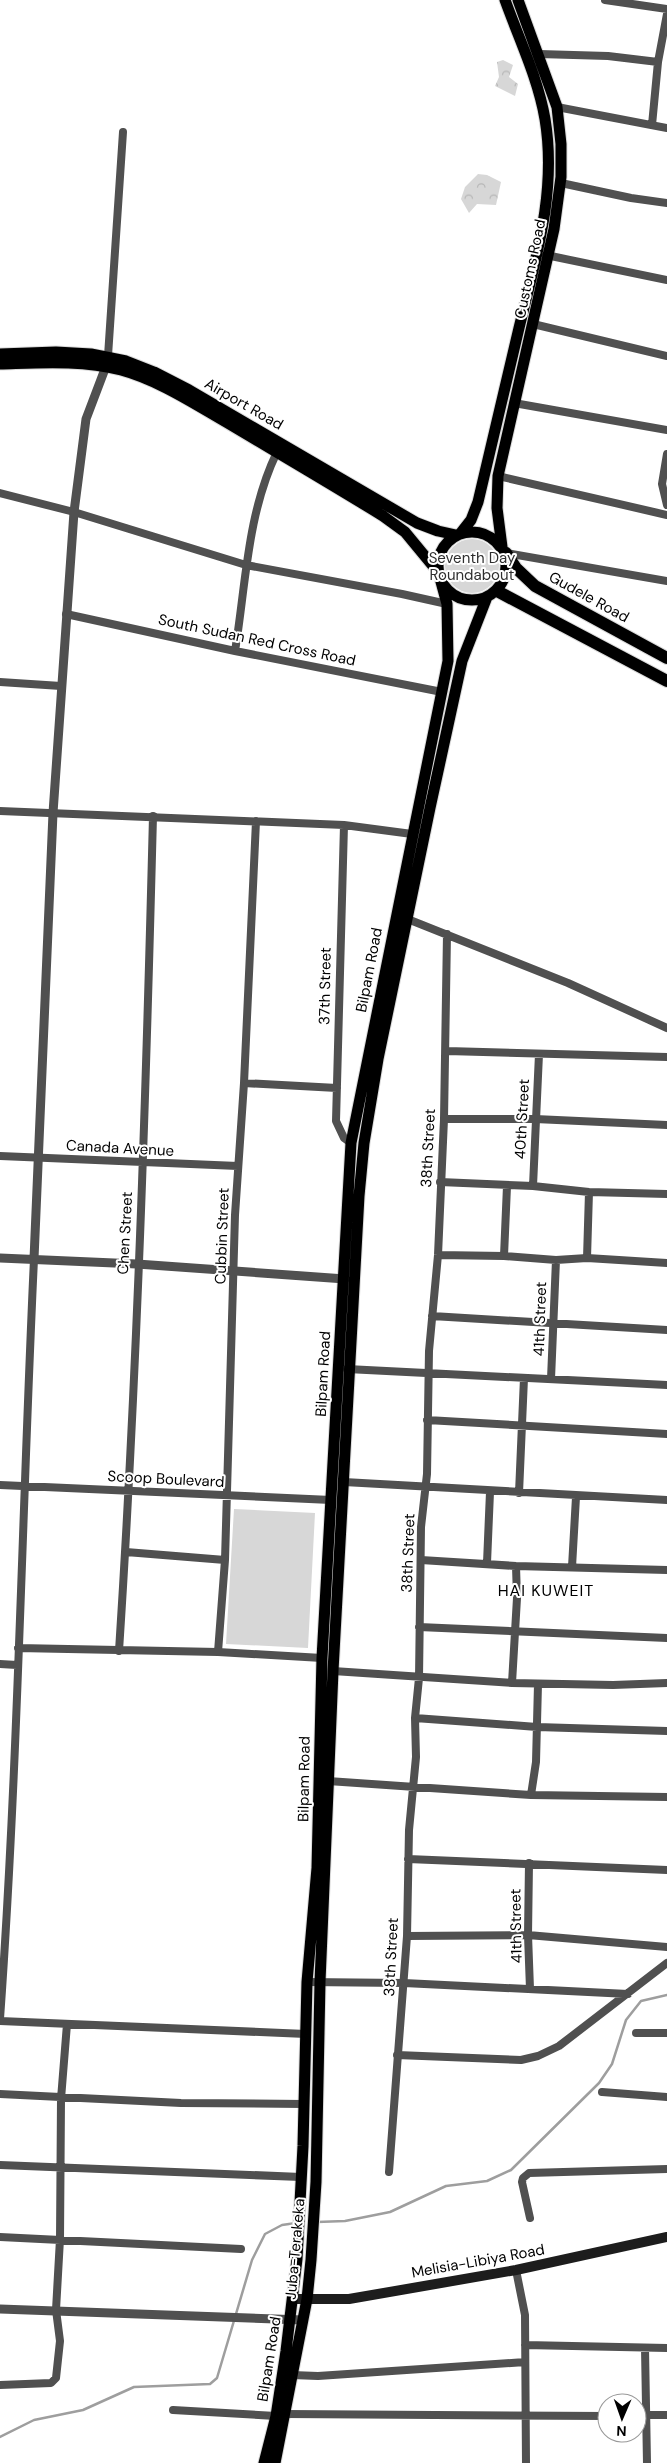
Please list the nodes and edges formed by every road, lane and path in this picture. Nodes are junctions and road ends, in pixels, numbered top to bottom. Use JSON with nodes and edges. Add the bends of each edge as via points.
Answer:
{"nodes":[{"id":1,"x":505,"y":0,"type":"edge"},
{"id":2,"x":518,"y":0,"type":"edge"},
{"id":3,"x":605,"y":0,"type":"edge"},
{"id":4,"x":667,"y":9,"type":"edge"},
{"id":5,"x":667,"y":14,"type":"edge"},
{"id":6,"x":539,"y":54,"type":"junction"},
{"id":7,"x":658,"y":62,"type":"junction"},
{"id":8,"x":557,"y":107,"type":"junction"},
{"id":9,"x":652,"y":125,"type":"junction"},
{"id":10,"x":667,"y":128,"type":"edge"},
{"id":11,"x":123,"y":132,"type":"dead end"},
{"id":12,"x":561,"y":183,"type":"junction"},
{"id":13,"x":667,"y":203,"type":"edge"},
{"id":14,"x":546,"y":255,"type":"junction"},
{"id":15,"x":667,"y":280,"type":"edge"},
{"id":16,"x":533,"y":324,"type":"junction"},
{"id":17,"x":0,"y":354,"type":"edge"},
{"id":18,"x":667,"y":356,"type":"edge"},
{"id":19,"x":107,"y":362,"type":"junction"},
{"id":20,"x":0,"y":364,"type":"edge"},
{"id":21,"x":514,"y":404,"type":"junction"},
{"id":22,"x":667,"y":430,"type":"edge"},
{"id":23,"x":277,"y":452,"type":"junction"},
{"id":24,"x":667,"y":454,"type":"edge"},
{"id":25,"x":498,"y":476,"type":"junction"},
{"id":26,"x":0,"y":494,"type":"edge"},
{"id":27,"x":667,"y":505,"type":"edge"},
{"id":28,"x":74,"y":512,"type":"junction"},
{"id":29,"x":667,"y":515,"type":"edge"},
{"id":30,"x":458,"y":534,"type":"junction"},
{"id":31,"x":504,"y":550,"type":"junction"},
{"id":32,"x":246,"y":565,"type":"junction"},
{"id":33,"x":439,"y":575,"type":"junction"},
{"id":34,"x":667,"y":576,"type":"edge"},
{"id":35,"x":667,"y":581,"type":"edge"},
{"id":36,"x":492,"y":594,"type":"junction"},
{"id":37,"x":447,"y":604,"type":"junction"},
{"id":38,"x":66,"y":614,"type":"junction"},
{"id":39,"x":235,"y":651,"type":"junction"},
{"id":40,"x":667,"y":658,"type":"edge"},
{"id":41,"x":667,"y":681,"type":"edge"},
{"id":42,"x":0,"y":682,"type":"edge"},
{"id":43,"x":61,"y":686,"type":"junction"},
{"id":44,"x":442,"y":692,"type":"junction"},
{"id":45,"x":0,"y":811,"type":"edge"},
{"id":46,"x":53,"y":813,"type":"junction"},
{"id":47,"x":153,"y":816,"type":"junction"},
{"id":48,"x":256,"y":821,"type":"junction"},
{"id":49,"x":344,"y":825,"type":"junction"},
{"id":50,"x":412,"y":834,"type":"junction"},
{"id":51,"x":401,"y":917,"type":"junction"},
{"id":52,"x":447,"y":934,"type":"junction"},
{"id":53,"x":667,"y":1028,"type":"edge"},
{"id":54,"x":446,"y":1051,"type":"junction"},
{"id":55,"x":539,"y":1054,"type":"junction"},
{"id":56,"x":667,"y":1057,"type":"edge"},
{"id":57,"x":244,"y":1083,"type":"junction"},
{"id":58,"x":337,"y":1088,"type":"junction"},
{"id":59,"x":444,"y":1119,"type":"junction"},
{"id":60,"x":535,"y":1119,"type":"junction"},
{"id":61,"x":667,"y":1125,"type":"edge"},
{"id":62,"x":351,"y":1143,"type":"junction"},
{"id":63,"x":0,"y":1156,"type":"edge"},
{"id":64,"x":37,"y":1157,"type":"junction"},
{"id":65,"x":142,"y":1163,"type":"junction"},
{"id":66,"x":238,"y":1166,"type":"junction"},
{"id":67,"x":440,"y":1182,"type":"junction"},
{"id":68,"x":507,"y":1186,"type":"junction"},
{"id":69,"x":533,"y":1186,"type":"junction"},
{"id":70,"x":589,"y":1192,"type":"junction"},
{"id":71,"x":667,"y":1194,"type":"edge"},
{"id":72,"x":438,"y":1255,"type":"junction"},
{"id":73,"x":504,"y":1256,"type":"junction"},
{"id":74,"x":0,"y":1258,"type":"edge"},
{"id":75,"x":587,"y":1258,"type":"junction"},
{"id":76,"x":34,"y":1259,"type":"junction"},
{"id":77,"x":556,"y":1260,"type":"junction"},
{"id":78,"x":667,"y":1263,"type":"edge"},
{"id":79,"x":138,"y":1264,"type":"junction"},
{"id":80,"x":235,"y":1272,"type":"junction"},
{"id":81,"x":344,"y":1279,"type":"junction"},
{"id":82,"x":432,"y":1316,"type":"junction"},
{"id":83,"x":554,"y":1323,"type":"junction"},
{"id":84,"x":667,"y":1330,"type":"edge"},
{"id":85,"x":344,"y":1368,"type":"junction"},
{"id":86,"x":428,"y":1373,"type":"junction"},
{"id":87,"x":524,"y":1378,"type":"junction"},
{"id":88,"x":551,"y":1379,"type":"junction"},
{"id":89,"x":667,"y":1386,"type":"edge"},
{"id":90,"x":427,"y":1420,"type":"junction"},
{"id":91,"x":521,"y":1427,"type":"junction"},
{"id":92,"x":667,"y":1434,"type":"edge"},
{"id":93,"x":344,"y":1482,"type":"junction"},
{"id":94,"x":0,"y":1485,"type":"edge"},
{"id":95,"x":23,"y":1485,"type":"junction"},
{"id":96,"x":425,"y":1488,"type":"junction"},
{"id":97,"x":128,"y":1490,"type":"junction"},
{"id":98,"x":490,"y":1492,"type":"junction"},
{"id":99,"x":519,"y":1492,"type":"junction"},
{"id":100,"x":227,"y":1495,"type":"junction"},
{"id":101,"x":576,"y":1497,"type":"junction"},
{"id":102,"x":332,"y":1500,"type":"junction"},
{"id":103,"x":667,"y":1500,"type":"edge"},
{"id":104,"x":126,"y":1552,"type":"junction"},
{"id":105,"x":225,"y":1560,"type":"junction"},
{"id":106,"x":421,"y":1560,"type":"junction"},
{"id":107,"x":487,"y":1563,"type":"junction"},
{"id":108,"x":516,"y":1566,"type":"junction"},
{"id":109,"x":572,"y":1567,"type":"junction"},
{"id":110,"x":667,"y":1570,"type":"edge"},
{"id":111,"x":419,"y":1627,"type":"junction"},
{"id":112,"x":514,"y":1632,"type":"junction"},
{"id":113,"x":667,"y":1638,"type":"edge"},
{"id":114,"x":18,"y":1648,"type":"junction"},
{"id":115,"x":119,"y":1651,"type":"junction"},
{"id":116,"x":218,"y":1652,"type":"junction"},
{"id":117,"x":322,"y":1658,"type":"junction"},
{"id":118,"x":0,"y":1664,"type":"edge"},
{"id":119,"x":18,"y":1665,"type":"junction"},
{"id":120,"x":333,"y":1671,"type":"junction"},
{"id":121,"x":418,"y":1678,"type":"junction"},
{"id":122,"x":512,"y":1683,"type":"junction"},
{"id":123,"x":667,"y":1683,"type":"edge"},
{"id":124,"x":538,"y":1684,"type":"junction"},
{"id":125,"x":415,"y":1718,"type":"junction"},
{"id":126,"x":537,"y":1726,"type":"junction"},
{"id":127,"x":667,"y":1731,"type":"edge"},
{"id":128,"x":328,"y":1781,"type":"junction"},
{"id":129,"x":414,"y":1788,"type":"junction"},
{"id":130,"x":531,"y":1795,"type":"junction"},
{"id":131,"x":667,"y":1797,"type":"edge"},
{"id":132,"x":408,"y":1859,"type":"junction"},
{"id":133,"x":529,"y":1863,"type":"junction"},
{"id":134,"x":667,"y":1870,"type":"edge"},
{"id":135,"x":0,"y":1882,"type":"edge"},
{"id":136,"x":9,"y":1883,"type":"junction"},
{"id":137,"x":528,"y":1935,"type":"junction"},
{"id":138,"x":407,"y":1936,"type":"junction"},
{"id":139,"x":667,"y":1947,"type":"edge"},
{"id":140,"x":667,"y":1963,"type":"edge"},
{"id":141,"x":307,"y":1982,"type":"junction"},
{"id":142,"x":320,"y":1982,"type":"junction"},
{"id":143,"x":404,"y":1983,"type":"junction"},
{"id":144,"x":530,"y":1989,"type":"junction"},
{"id":145,"x":628,"y":1994,"type":"junction"},
{"id":146,"x":0,"y":2020,"type":"edge"},
{"id":147,"x":67,"y":2024,"type":"junction"},
{"id":148,"x":636,"y":2033,"type":"dead end"},
{"id":149,"x":667,"y":2033,"type":"edge"},
{"id":150,"x":306,"y":2034,"type":"junction"},
{"id":151,"x":397,"y":2055,"type":"junction"},
{"id":152,"x":602,"y":2092,"type":"dead end"},
{"id":153,"x":0,"y":2094,"type":"edge"},
{"id":154,"x":667,"y":2097,"type":"edge"},
{"id":155,"x":61,"y":2099,"type":"junction"},
{"id":156,"x":304,"y":2104,"type":"junction"},
{"id":157,"x":0,"y":2165,"type":"edge"},
{"id":158,"x":61,"y":2167,"type":"junction"},
{"id":159,"x":667,"y":2169,"type":"edge"},
{"id":160,"x":390,"y":2172,"type":"dead end"},
{"id":161,"x":301,"y":2179,"type":"junction"},
{"id":162,"x":316,"y":2182,"type":"joint"},
{"id":163,"x":530,"y":2218,"type":"dead end"},
{"id":164,"x":0,"y":2237,"type":"edge"},
{"id":165,"x":667,"y":2237,"type":"edge"},
{"id":166,"x":60,"y":2239,"type":"junction"},
{"id":167,"x":241,"y":2249,"type":"dead end"},
{"id":168,"x":297,"y":2259,"type":"joint"},
{"id":169,"x":516,"y":2270,"type":"junction"},
{"id":170,"x":293,"y":2299,"type":"junction"},
{"id":171,"x":307,"y":2299,"type":"junction"},
{"id":172,"x":0,"y":2309,"type":"edge"},
{"id":173,"x":56,"y":2310,"type":"junction"},
{"id":174,"x":291,"y":2318,"type":"junction"},
{"id":175,"x":303,"y":2320,"type":"junction"},
{"id":176,"x":526,"y":2346,"type":"junction"},
{"id":177,"x":645,"y":2348,"type":"junction"},
{"id":178,"x":667,"y":2348,"type":"edge"},
{"id":179,"x":525,"y":2362,"type":"junction"},
{"id":180,"x":292,"y":2375,"type":"junction"},
{"id":181,"x":0,"y":2385,"type":"edge"},
{"id":182,"x":642,"y":2393,"type":"edge"},
{"id":183,"x":173,"y":2410,"type":"dead end"},
{"id":184,"x":280,"y":2415,"type":"junction"},
{"id":185,"x":647,"y":2415,"type":"edge"},
{"id":186,"x":667,"y":2415,"type":"edge"},
{"id":187,"x":526,"y":2416,"type":"junction"},
{"id":188,"x":597,"y":2416,"type":"edge"},
{"id":189,"x":644,"y":2443,"type":"edge"},
{"id":190,"x":264,"y":2463,"type":"edge"},
{"id":191,"x":274,"y":2463,"type":"edge"},
{"id":192,"x":526,"y":2463,"type":"edge"},
{"id":193,"x":647,"y":2463,"type":"edge"}],
"edges":[{"from":1,"to":30,"type":"main road","name":"Customs Road","via":[[536,84],[544,118],[548,191],[536,258],[478,502],[470,520]]},
{"from":2,"to":6,"type":"main road","name":"Customs Road"},
{"from":3,"to":4,"type":"street"},
{"from":5,"to":7,"type":"street"},
{"from":6,"to":7,"type":"street","via":[[608,56]]},
{"from":6,"to":8,"type":"main road","name":"Customs Road"},
{"from":7,"to":9,"type":"street"},
{"from":8,"to":9,"type":"street"},
{"from":8,"to":12,"type":"main road","name":"Customs Road"},
{"from":9,"to":10,"type":"street"},
{"from":11,"to":19,"type":"street"},
{"from":12,"to":13,"type":"street"},
{"from":12,"to":14,"type":"main road","name":"Customs Road"},
{"from":14,"to":15,"type":"street"},
{"from":14,"to":16,"type":"main road","name":"Customs Road"},
{"from":16,"to":18,"type":"street"},
{"from":16,"to":21,"type":"main road","name":"Customs Road"},
{"from":17,"to":19,"type":"main road","name":"Airport Road","via":[[56,352]]},
{"from":19,"to":20,"type":"main road","name":"Airport Road"},
{"from":19,"to":23,"type":"main road","name":"Airport Road","via":[[151,381]]},
{"from":19,"to":28,"type":"street","via":[[86,418]]},
{"from":19,"to":30,"type":"main road","name":"Airport Road","via":[[154,372],[417,523]]},
{"from":21,"to":22,"type":"street"},
{"from":21,"to":25,"type":"main road","name":"Customs Road"},
{"from":23,"to":32,"type":"street","via":[[265,478]]},
{"from":23,"to":33,"type":"main road","name":"Airport Road","via":[[405,532]]},
{"from":24,"to":27,"type":"street","via":[[662,484]]},
{"from":25,"to":29,"type":"street"},
{"from":25,"to":31,"type":"main road","name":"Customs Road","via":[[497,508]]},
{"from":26,"to":28,"type":"street"},
{"from":28,"to":32,"type":"street"},
{"from":28,"to":38,"type":"street"},
{"from":30,"to":31,"type":"main road","via":[[483,533]]},
{"from":30,"to":33,"type":"main road","via":[[443,547]]},
{"from":31,"to":35,"type":"street"},
{"from":31,"to":36,"type":"main road","via":[[507,571]]},
{"from":31,"to":40,"type":"highway","name":"Gudele Road","via":[[516,568],[535,586]]},
{"from":32,"to":37,"type":"street"},
{"from":32,"to":39,"type":"street"},
{"from":33,"to":36,"type":"main road","via":[[448,590],[459,598],[473,600]]},
{"from":33,"to":37,"type":"main road","name":"Bilpam Road"},
{"from":34,"to":35,"type":"street"},
{"from":36,"to":41,"type":"highway"},
{"from":36,"to":51,"type":"main road","name":"Bilpam Road","via":[[462,661]]},
{"from":37,"to":44,"type":"main road","name":"Bilpam Road","via":[[448,653]]},
{"from":38,"to":39,"type":"street","name":"South Sudan Red Cross Road"},
{"from":38,"to":43,"type":"street"},
{"from":39,"to":44,"type":"street","name":"South Sudan Red Cross Road"},
{"from":42,"to":43,"type":"street"},
{"from":43,"to":46,"type":"street"},
{"from":44,"to":50,"type":"main road","name":"Bilpam Road"},
{"from":45,"to":46,"type":"street"},
{"from":46,"to":47,"type":"street"},
{"from":46,"to":64,"type":"street"},
{"from":47,"to":48,"type":"street"},
{"from":47,"to":65,"type":"street","name":"Chen Street"},
{"from":48,"to":49,"type":"street"},
{"from":48,"to":57,"type":"street","name":"Cubbin Street"},
{"from":49,"to":50,"type":"street"},
{"from":49,"to":58,"type":"street","name":"37th Street"},
{"from":50,"to":51,"type":"main road","name":"Bilpam Road"},
{"from":51,"to":52,"type":"street"},
{"from":51,"to":62,"type":"main road","name":"Bilpam Road"},
{"from":51,"to":85,"type":"main road","name":"Bilpam Road","via":[[364,1143]]},
{"from":52,"to":53,"type":"street"},
{"from":52,"to":54,"type":"street","name":"38th Street"},
{"from":54,"to":55,"type":"street"},
{"from":54,"to":59,"type":"street","name":"38th Street"},
{"from":55,"to":56,"type":"street"},
{"from":55,"to":60,"type":"street","name":"40th Street"},
{"from":57,"to":58,"type":"street"},
{"from":57,"to":66,"type":"street","name":"Cubbin Street"},
{"from":58,"to":62,"type":"street","name":"37th Street","via":[[336,1121],[344,1138]]},
{"from":59,"to":60,"type":"street"},
{"from":59,"to":67,"type":"street","name":"38th Street"},
{"from":60,"to":61,"type":"street"},
{"from":60,"to":69,"type":"street","name":"40th Street"},
{"from":62,"to":81,"type":"main road","name":"Bilpam Road"},
{"from":63,"to":64,"type":"street","name":"Canada Avenue"},
{"from":64,"to":65,"type":"street","name":"Canada Avenue"},
{"from":64,"to":76,"type":"street"},
{"from":65,"to":66,"type":"street","name":"Canada Avenue"},
{"from":65,"to":79,"type":"street","name":"Chen Street"},
{"from":66,"to":80,"type":"street","name":"Cubbin Street"},
{"from":67,"to":68,"type":"street"},
{"from":67,"to":72,"type":"street","name":"38th Street"},
{"from":68,"to":69,"type":"street"},
{"from":68,"to":73,"type":"street"},
{"from":69,"to":70,"type":"street"},
{"from":70,"to":71,"type":"street"},
{"from":70,"to":75,"type":"street"},
{"from":72,"to":73,"type":"street"},
{"from":72,"to":82,"type":"street","name":"38th Street"},
{"from":73,"to":77,"type":"street"},
{"from":74,"to":76,"type":"street"},
{"from":75,"to":77,"type":"street"},
{"from":75,"to":78,"type":"street"},
{"from":76,"to":79,"type":"street"},
{"from":76,"to":95,"type":"street"},
{"from":77,"to":83,"type":"street","name":"41th Street"},
{"from":79,"to":80,"type":"street"},
{"from":79,"to":97,"type":"street","name":"Chen Street"},
{"from":80,"to":81,"type":"street"},
{"from":80,"to":100,"type":"street","name":"Cubbin Street"},
{"from":81,"to":85,"type":"main road","name":"Bilpam Road"},
{"from":82,"to":83,"type":"street"},
{"from":82,"to":86,"type":"street","name":"38th Street"},
{"from":83,"to":84,"type":"street"},
{"from":83,"to":88,"type":"street","name":"41th Street"},
{"from":85,"to":86,"type":"street"},
{"from":85,"to":93,"type":"main road","name":"Bilpam Road"},
{"from":85,"to":102,"type":"main road","name":"Bilpam Road"},
{"from":86,"to":87,"type":"street"},
{"from":86,"to":90,"type":"street","name":"38th Street"},
{"from":87,"to":88,"type":"street"},
{"from":87,"to":91,"type":"street"},
{"from":88,"to":89,"type":"street"},
{"from":90,"to":91,"type":"street"},
{"from":90,"to":96,"type":"street","name":"38th Street"},
{"from":91,"to":92,"type":"street"},
{"from":91,"to":99,"type":"street"},
{"from":93,"to":96,"type":"street"},
{"from":93,"to":120,"type":"main road","name":"Bilpam Road"},
{"from":94,"to":95,"type":"street","name":"Scoop Boulevard"},
{"from":95,"to":97,"type":"street","name":"Scoop Boulevard"},
{"from":95,"to":114,"type":"street"},
{"from":96,"to":98,"type":"street"},
{"from":96,"to":106,"type":"street","name":"38th Street"},
{"from":97,"to":100,"type":"street","name":"Scoop Boulevard"},
{"from":97,"to":104,"type":"street","name":"Chen Street"},
{"from":98,"to":99,"type":"street"},
{"from":98,"to":107,"type":"street"},
{"from":99,"to":101,"type":"street"},
{"from":100,"to":102,"type":"street","name":"Scoop Boulevard"},
{"from":100,"to":105,"type":"street","name":"Cubbin Street"},
{"from":101,"to":103,"type":"street"},
{"from":101,"to":109,"type":"street"},
{"from":102,"to":117,"type":"main road","name":"Bilpam Road"},
{"from":104,"to":105,"type":"street"},
{"from":104,"to":115,"type":"street","name":"Chen Street"},
{"from":105,"to":116,"type":"street","name":"Cubbin Street"},
{"from":106,"to":107,"type":"street"},
{"from":106,"to":111,"type":"street","name":"38th Street"},
{"from":107,"to":108,"type":"street"},
{"from":108,"to":109,"type":"street"},
{"from":108,"to":112,"type":"street"},
{"from":109,"to":110,"type":"street"},
{"from":111,"to":112,"type":"street"},
{"from":111,"to":121,"type":"street","name":"38th Street"},
{"from":112,"to":113,"type":"street"},
{"from":112,"to":122,"type":"street"},
{"from":114,"to":115,"type":"street"},
{"from":114,"to":119,"type":"street"},
{"from":115,"to":116,"type":"street"},
{"from":116,"to":117,"type":"street"},
{"from":117,"to":141,"type":"main road","name":"Bilpam Road","via":[[317,1868]]},
{"from":118,"to":119,"type":"street"},
{"from":119,"to":136,"type":"street"},
{"from":120,"to":121,"type":"street"},
{"from":120,"to":128,"type":"main road","name":"Bilpam Road"},
{"from":121,"to":122,"type":"street"},
{"from":121,"to":125,"type":"street","name":"38th Street"},
{"from":122,"to":124,"type":"street"},
{"from":123,"to":124,"type":"street"},
{"from":124,"to":126,"type":"street"},
{"from":125,"to":126,"type":"street"},
{"from":125,"to":129,"type":"street","name":"38th Street"},
{"from":126,"to":127,"type":"street"},
{"from":126,"to":130,"type":"street"},
{"from":128,"to":129,"type":"street"},
{"from":128,"to":142,"type":"main road","name":"Bilpam Road"},
{"from":129,"to":130,"type":"street"},
{"from":129,"to":132,"type":"street","name":"38th Street"},
{"from":130,"to":131,"type":"street"},
{"from":132,"to":133,"type":"street"},
{"from":132,"to":138,"type":"street","name":"38th Street"},
{"from":133,"to":134,"type":"street"},
{"from":133,"to":137,"type":"street","name":"41th Street"},
{"from":135,"to":136,"type":"street"},
{"from":136,"to":146,"type":"street"},
{"from":137,"to":138,"type":"street"},
{"from":137,"to":139,"type":"street"},
{"from":137,"to":144,"type":"street","name":"41th Street"},
{"from":138,"to":143,"type":"street","name":"38th Street"},
{"from":140,"to":145,"type":"street"},
{"from":141,"to":142,"type":"street"},
{"from":141,"to":150,"type":"main road","name":"Bilpam Road"},
{"from":142,"to":143,"type":"street"},
{"from":142,"to":162,"type":"main road","name":"Bilpam Road"},
{"from":143,"to":144,"type":"street"},
{"from":143,"to":151,"type":"street","name":"38th Street"},
{"from":144,"to":145,"type":"street"},
{"from":145,"to":151,"type":"street","via":[[559,2046],[538,2056],[521,2060]]},
{"from":146,"to":147,"type":"street"},
{"from":147,"to":150,"type":"street"},
{"from":147,"to":155,"type":"street"},
{"from":148,"to":149,"type":"street"},
{"from":150,"to":156,"type":"main road","name":"Bilpam Road"},
{"from":151,"to":160,"type":"street","name":"38th Street"},
{"from":152,"to":154,"type":"street"},
{"from":153,"to":155,"type":"street"},
{"from":155,"to":156,"type":"street"},
{"from":155,"to":158,"type":"street"},
{"from":156,"to":161,"type":"main road","name":"Bilpam Road"},
{"from":157,"to":158,"type":"street"},
{"from":158,"to":161,"type":"street"},
{"from":158,"to":166,"type":"street"},
{"from":159,"to":163,"type":"street","via":[[529,2173],[522,2182]]},
{"from":161,"to":168,"type":"main road","name":"Juba-Terakeka"},
{"from":162,"to":171,"type":"main road","name":"Juba-Terakeka"},
{"from":164,"to":166,"type":"street"},
{"from":165,"to":169,"type":"main road","name":"Melisia-Libiya Road"},
{"from":166,"to":167,"type":"street"},
{"from":166,"to":173,"type":"street"},
{"from":168,"to":170,"type":"main road","name":"Bilpam Road"},
{"from":169,"to":171,"type":"main road","name":"Melisia-Libiya Road","via":[[350,2299]]},
{"from":169,"to":176,"type":"street","via":[[525,2315]]},
{"from":170,"to":171,"type":"main road","name":"Melisia-Libiya Road"},
{"from":170,"to":174,"type":"main road","name":"Bilpam Road"},
{"from":171,"to":175,"type":"main road","name":"Juba-Terakeka"},
{"from":172,"to":173,"type":"street"},
{"from":173,"to":174,"type":"street"},
{"from":173,"to":181,"type":"street","via":[[60,2341],[55,2381]]},
{"from":174,"to":175,"type":"street"},
{"from":174,"to":184,"type":"main road","name":"Bilpam Road"},
{"from":175,"to":180,"type":"main road","name":"Juba-Terakeka"},
{"from":176,"to":177,"type":"street"},
{"from":176,"to":179,"type":"street"},
{"from":177,"to":178,"type":"street"},
{"from":177,"to":182,"type":"street"},
{"from":179,"to":180,"type":"street"},
{"from":179,"to":187,"type":"street"},
{"from":180,"to":184,"type":"main road","name":"Juba-Terakeka"},
{"from":183,"to":184,"type":"street"},
{"from":184,"to":187,"type":"street"},
{"from":184,"to":190,"type":"main road","name":"Bilpam Road"},
{"from":184,"to":191,"type":"main road"},
{"from":185,"to":186,"type":"street"},
{"from":187,"to":188,"type":"street"},
{"from":187,"to":192,"type":"street"},
{"from":189,"to":193,"type":"street"}]}
